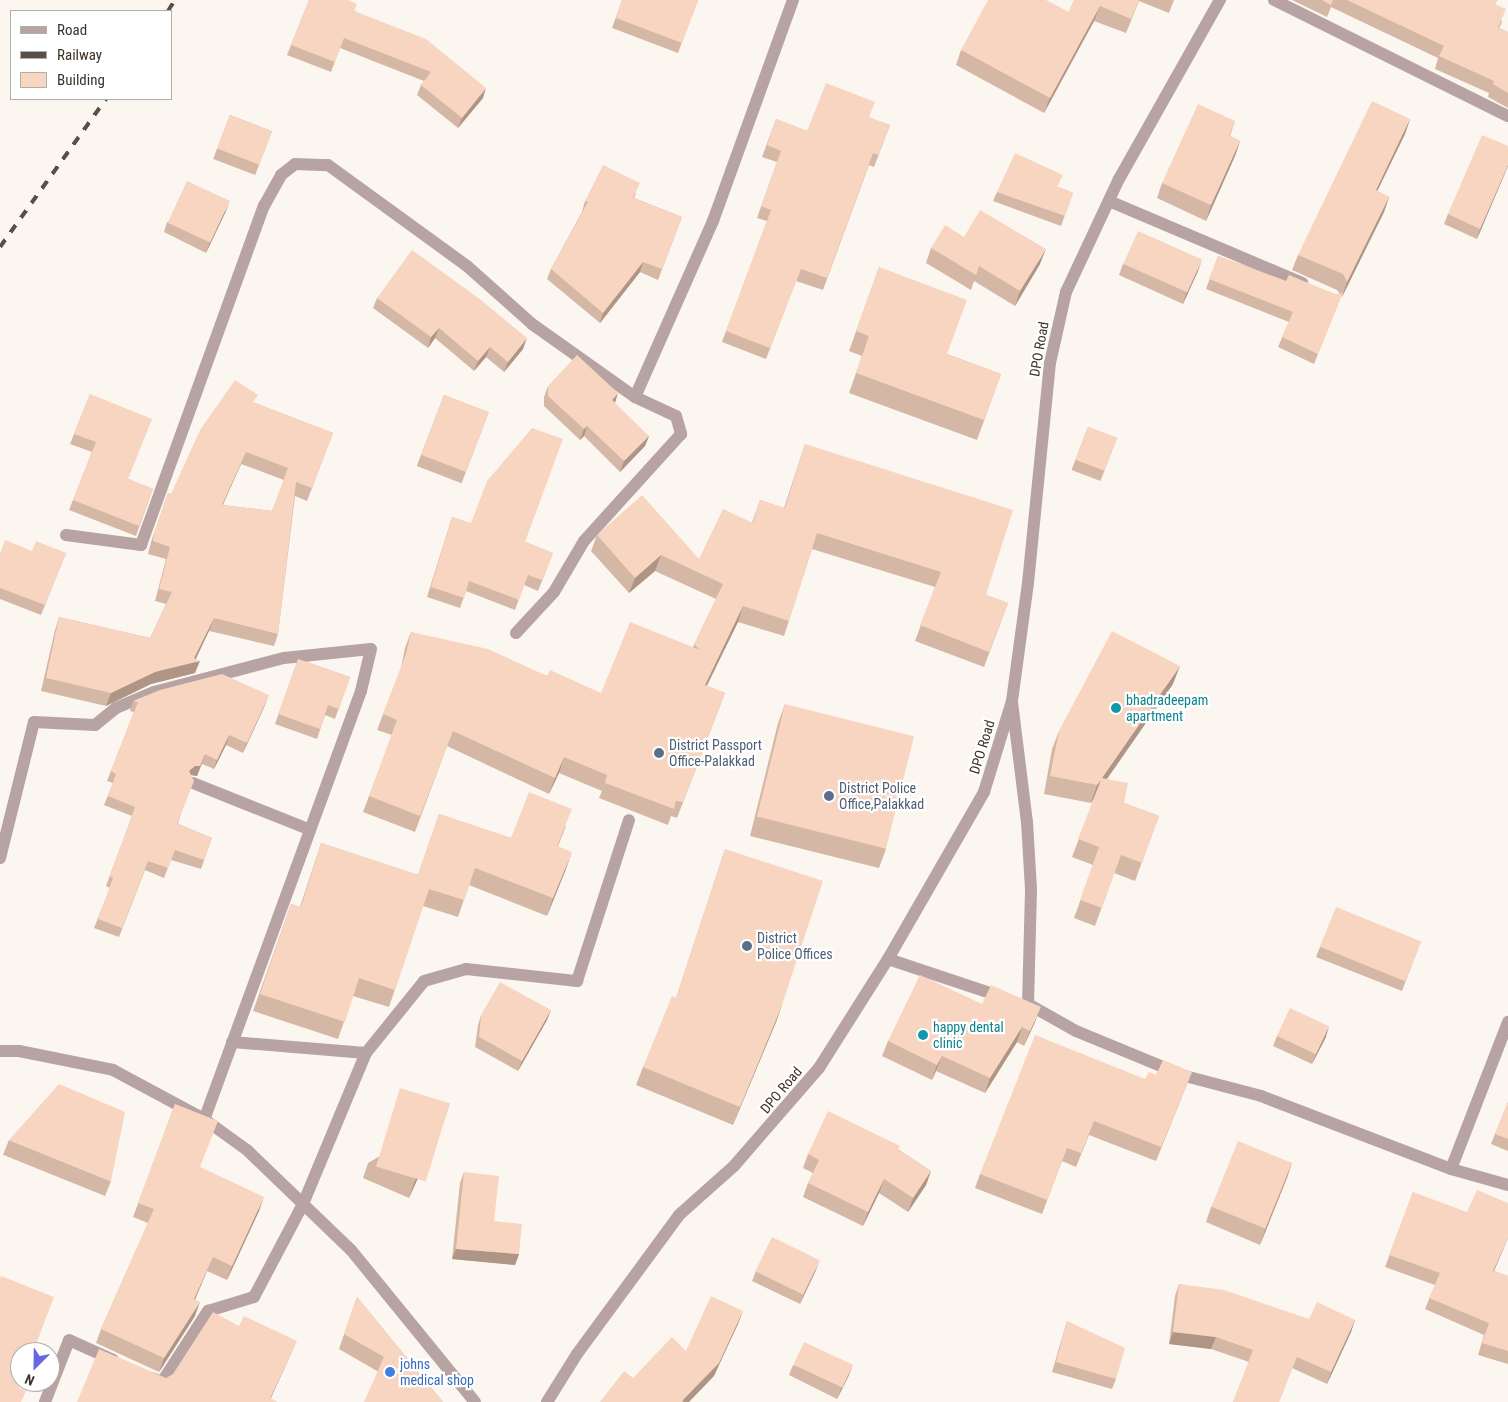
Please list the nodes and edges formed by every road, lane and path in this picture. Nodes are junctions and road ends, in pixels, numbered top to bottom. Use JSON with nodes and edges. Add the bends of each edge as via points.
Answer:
{"nodes":[{"id":1,"x":794,"y":0,"type":"edge"},
{"id":2,"x":1220,"y":0,"type":"edge"},
{"id":3,"x":1274,"y":0,"type":"edge"},
{"id":4,"x":1508,"y":116,"type":"edge"},
{"id":5,"x":1109,"y":200,"type":"junction"},
{"id":6,"x":1316,"y":290,"type":"edge"},
{"id":7,"x":635,"y":397,"type":"junction"},
{"id":8,"x":66,"y":534,"type":"dead end"},
{"id":9,"x":516,"y":634,"type":"dead end"},
{"id":10,"x":1012,"y":701,"type":"junction"},
{"id":11,"x":193,"y":783,"type":"edge"},
{"id":12,"x":629,"y":820,"type":"dead end"},
{"id":13,"x":308,"y":829,"type":"junction"},
{"id":14,"x":0,"y":858,"type":"edge"},
{"id":15,"x":888,"y":959,"type":"junction"},
{"id":16,"x":1028,"y":1004,"type":"junction"},
{"id":17,"x":1508,"y":1022,"type":"edge"},
{"id":18,"x":232,"y":1042,"type":"junction"},
{"id":19,"x":0,"y":1051,"type":"edge"},
{"id":20,"x":366,"y":1053,"type":"junction"},
{"id":21,"x":204,"y":1119,"type":"junction"},
{"id":22,"x":1451,"y":1169,"type":"junction"},
{"id":23,"x":1508,"y":1184,"type":"edge"},
{"id":24,"x":303,"y":1204,"type":"junction"},
{"id":25,"x":45,"y":1402,"type":"edge"},
{"id":26,"x":475,"y":1402,"type":"edge"},
{"id":27,"x":547,"y":1402,"type":"edge"}],
"edges":[{"from":1,"to":7,"type":"street","via":[[713,221]]},
{"from":2,"to":5,"type":"street","name":"DPO Road"},
{"from":3,"to":4,"type":"street"},
{"from":5,"to":6,"type":"street"},
{"from":5,"to":10,"type":"street","name":"DPO Road","via":[[1066,292],[1050,363],[1028,582]]},
{"from":7,"to":8,"type":"street","via":[[532,324],[467,266],[328,165],[295,164],[281,175],[264,206],[141,545]]},
{"from":7,"to":9,"type":"street","via":[[676,416],[681,434],[584,541],[554,592]]},
{"from":10,"to":15,"type":"street","name":"DPO Road","via":[[984,792]]},
{"from":10,"to":16,"type":"street","via":[[1027,822],[1031,890]]},
{"from":11,"to":13,"type":"street"},
{"from":12,"to":20,"type":"street","via":[[577,981],[466,969],[424,981]]},
{"from":13,"to":14,"type":"street","via":[[360,691],[371,649],[284,658],[154,692],[116,708],[95,725],[34,722]]},
{"from":13,"to":18,"type":"street"},
{"from":15,"to":16,"type":"street"},
{"from":15,"to":27,"type":"street","name":"DPO Road","via":[[819,1068],[734,1166],[679,1216],[577,1354]]},
{"from":16,"to":22,"type":"street","via":[[1076,1031],[1185,1076],[1262,1096]]},
{"from":17,"to":22,"type":"street"},
{"from":18,"to":20,"type":"street"},
{"from":18,"to":21,"type":"street"},
{"from":19,"to":21,"type":"street","via":[[18,1051],[113,1070]]},
{"from":20,"to":24,"type":"street"},
{"from":21,"to":24,"type":"street","via":[[247,1150]]},
{"from":22,"to":23,"type":"street"},
{"from":24,"to":25,"type":"street","via":[[254,1298],[208,1311],[162,1382],[69,1340]]},
{"from":24,"to":26,"type":"street","via":[[351,1250]]}]}
